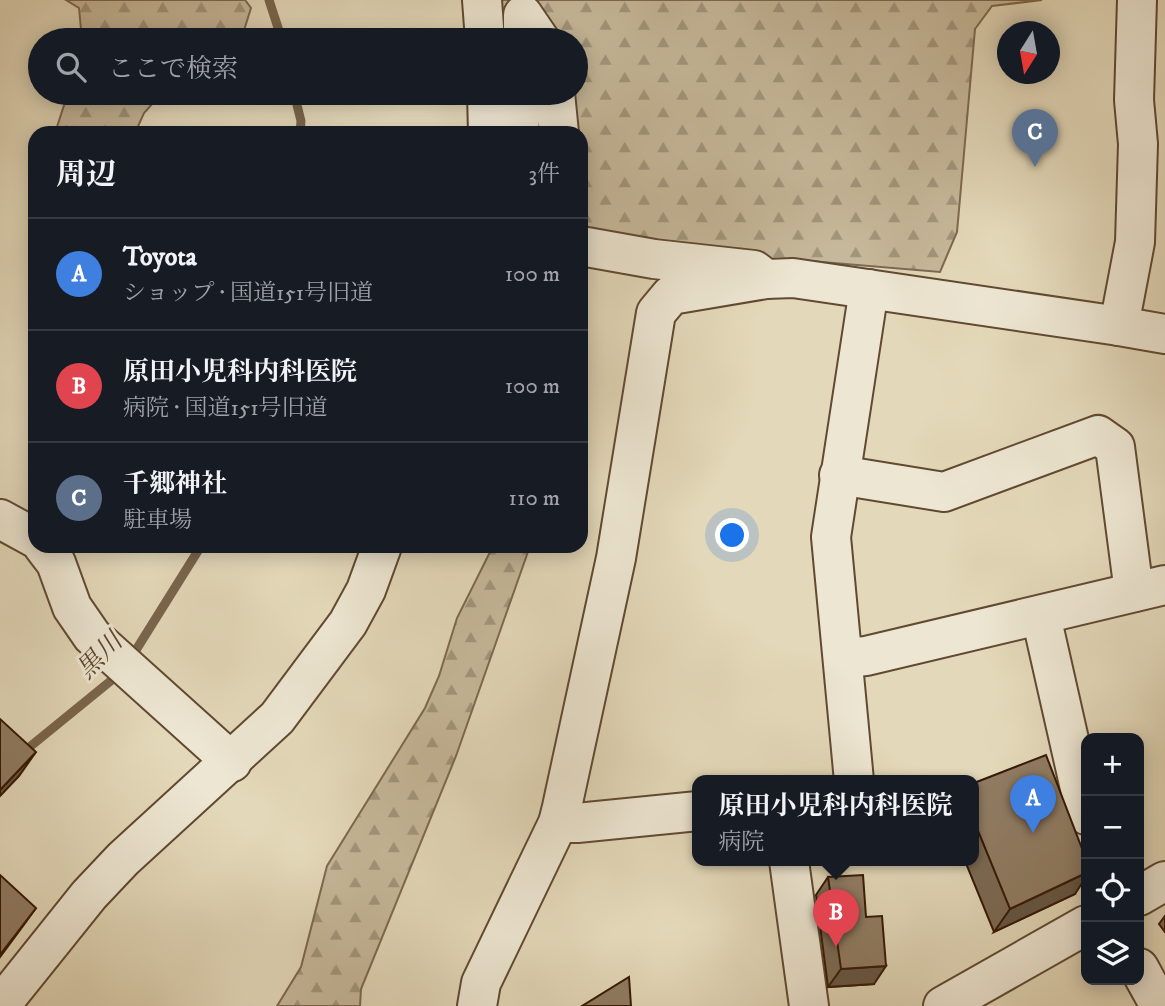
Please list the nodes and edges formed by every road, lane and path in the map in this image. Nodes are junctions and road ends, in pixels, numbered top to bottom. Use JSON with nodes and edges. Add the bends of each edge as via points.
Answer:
{"nodes":[{"id":1,"x":482,"y":0,"type":"edge"},
{"id":2,"x":1137,"y":0,"type":"edge"},
{"id":3,"x":484,"y":28,"type":"edge"},
{"id":4,"x":487,"y":105,"type":"edge"},
{"id":5,"x":521,"y":105,"type":"edge"},
{"id":6,"x":556,"y":105,"type":"edge"},
{"id":7,"x":488,"y":126,"type":"edge"},
{"id":8,"x":520,"y":126,"type":"edge"},
{"id":9,"x":558,"y":126,"type":"edge"},
{"id":10,"x":588,"y":247,"type":"edge"},
{"id":11,"x":766,"y":279,"type":"junction"},
{"id":12,"x":869,"y":289,"type":"junction"},
{"id":13,"x":1119,"y":326,"type":"junction"},
{"id":14,"x":1165,"y":332,"type":"edge"},
{"id":15,"x":839,"y":475,"type":"junction"},
{"id":16,"x":0,"y":519,"type":"edge"},
{"id":17,"x":28,"y":534,"type":"edge"},
{"id":18,"x":48,"y":553,"type":"edge"},
{"id":19,"x":379,"y":553,"type":"edge"},
{"id":20,"x":1150,"y":588,"type":"edge"},
{"id":21,"x":1041,"y":615,"type":"junction"},
{"id":22,"x":844,"y":658,"type":"junction"},
{"id":23,"x":232,"y":762,"type":"junction"},
{"id":24,"x":854,"y":775,"type":"edge"},
{"id":25,"x":1082,"y":796,"type":"edge"},
{"id":26,"x":692,"y":812,"type":"edge"},
{"id":27,"x":558,"y":823,"type":"junction"},
{"id":28,"x":790,"y":866,"type":"edge"},
{"id":29,"x":1165,"y":881,"type":"edge"},
{"id":30,"x":1144,"y":893,"type":"edge"},
{"id":31,"x":1081,"y":928,"type":"edge"},
{"id":32,"x":1144,"y":977,"type":"edge"},
{"id":33,"x":0,"y":1006,"type":"edge"},
{"id":34,"x":477,"y":1006,"type":"edge"},
{"id":35,"x":809,"y":1006,"type":"edge"},
{"id":36,"x":943,"y":1006,"type":"edge"},
{"id":37,"x":1160,"y":1006,"type":"edge"}],
"edges":[{"from":1,"to":3,"type":"street"},
{"from":2,"to":13,"type":"street","via":[[1135,242]]},
{"from":4,"to":7,"type":"street"},
{"from":5,"to":8,"type":"street"},
{"from":6,"to":9,"type":"street"},
{"from":10,"to":11,"type":"street","via":[[754,270]]},
{"from":11,"to":12,"type":"street","via":[[793,278]]},
{"from":11,"to":27,"type":"street","via":[[671,295],[656,313],[616,558]]},
{"from":12,"to":13,"type":"street"},
{"from":12,"to":15,"type":"street"},
{"from":13,"to":14,"type":"street"},
{"from":15,"to":20,"type":"street","via":[[944,492],[1098,435],[1115,447]]},
{"from":15,"to":22,"type":"street","via":[[831,537]]},
{"from":16,"to":17,"type":"street"},
{"from":18,"to":23,"type":"street","via":[[72,607],[92,636]]},
{"from":19,"to":23,"type":"street","via":[[348,623],[277,718]]},
{"from":20,"to":21,"type":"street"},
{"from":21,"to":22,"type":"street"},
{"from":21,"to":25,"type":"street"},
{"from":22,"to":24,"type":"street"},
{"from":23,"to":33,"type":"street","via":[[123,859]]},
{"from":26,"to":27,"type":"street"},
{"from":27,"to":34,"type":"street","via":[[481,983]]},
{"from":28,"to":35,"type":"street"},
{"from":29,"to":30,"type":"street"},
{"from":31,"to":36,"type":"street"},
{"from":32,"to":37,"type":"street"}]}
